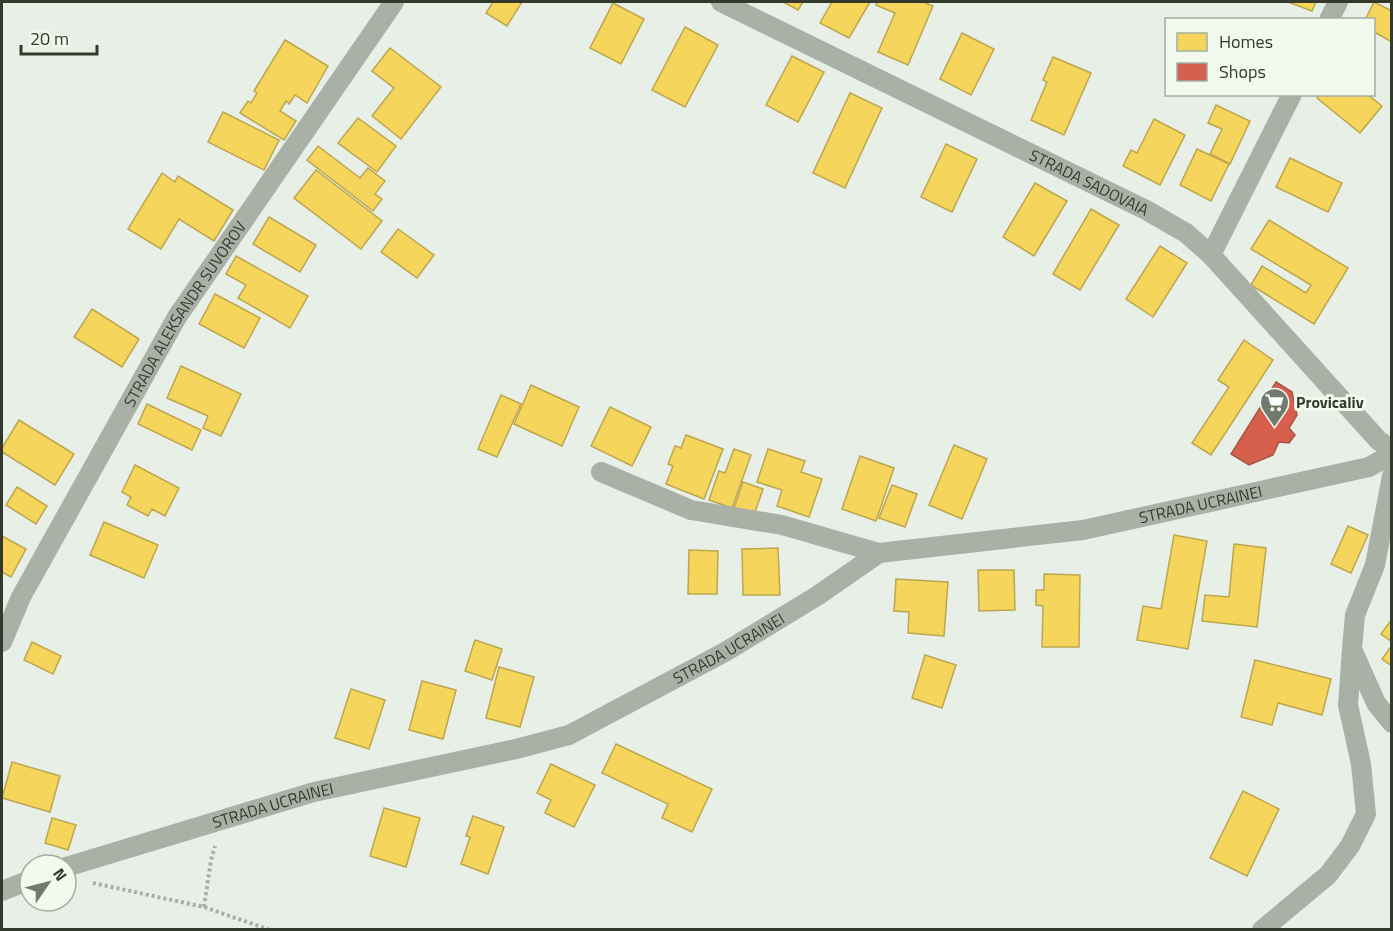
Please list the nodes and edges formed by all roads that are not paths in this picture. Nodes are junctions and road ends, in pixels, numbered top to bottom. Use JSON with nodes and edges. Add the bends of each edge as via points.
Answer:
{"nodes":[{"id":1,"x":394,"y":2,"type":"edge"},
{"id":2,"x":722,"y":2,"type":"edge"},
{"id":3,"x":1338,"y":2,"type":"edge"},
{"id":4,"x":1330,"y":18,"type":"edge"},
{"id":5,"x":1291,"y":96,"type":"edge"},
{"id":6,"x":1211,"y":255,"type":"junction"},
{"id":7,"x":1392,"y":449,"type":"edge"},
{"id":8,"x":1392,"y":454,"type":"edge"},
{"id":9,"x":601,"y":472,"type":"dead end"},
{"id":10,"x":1392,"y":476,"type":"edge"},
{"id":11,"x":879,"y":553,"type":"junction"},
{"id":12,"x":2,"y":642,"type":"edge"},
{"id":13,"x":1352,"y":649,"type":"junction"},
{"id":14,"x":1392,"y":723,"type":"edge"},
{"id":15,"x":78,"y":863,"type":"edge"},
{"id":16,"x":18,"y":884,"type":"edge"},
{"id":17,"x":2,"y":891,"type":"edge"},
{"id":18,"x":1262,"y":930,"type":"edge"}],
"edges":[{"from":1,"to":12,"type":"street","name":"STRADA ALEKSANDR SUVOROV","via":[[177,317],[21,597]]},
{"from":2,"to":6,"type":"street","name":"STRADA SADOVAIA","via":[[1146,210],[1186,233]]},
{"from":3,"to":4,"type":"street"},
{"from":5,"to":6,"type":"street"},
{"from":6,"to":7,"type":"street","name":"STRADA SADOVAIA","via":[[1379,441]]},
{"from":8,"to":11,"type":"street","name":"STRADA UCRAINEI","via":[[1368,467],[1083,530]]},
{"from":9,"to":11,"type":"street","via":[[691,510],[782,525]]},
{"from":10,"to":13,"type":"street","via":[[1375,564],[1355,615]]},
{"from":11,"to":15,"type":"street","name":"STRADA UCRAINEI","via":[[817,597],[725,652],[569,735],[314,792]]},
{"from":13,"to":14,"type":"street","via":[[1376,703]]},
{"from":13,"to":18,"type":"street","via":[[1348,705],[1361,764],[1366,814],[1350,846],[1328,876]]},
{"from":16,"to":17,"type":"street"}]}
